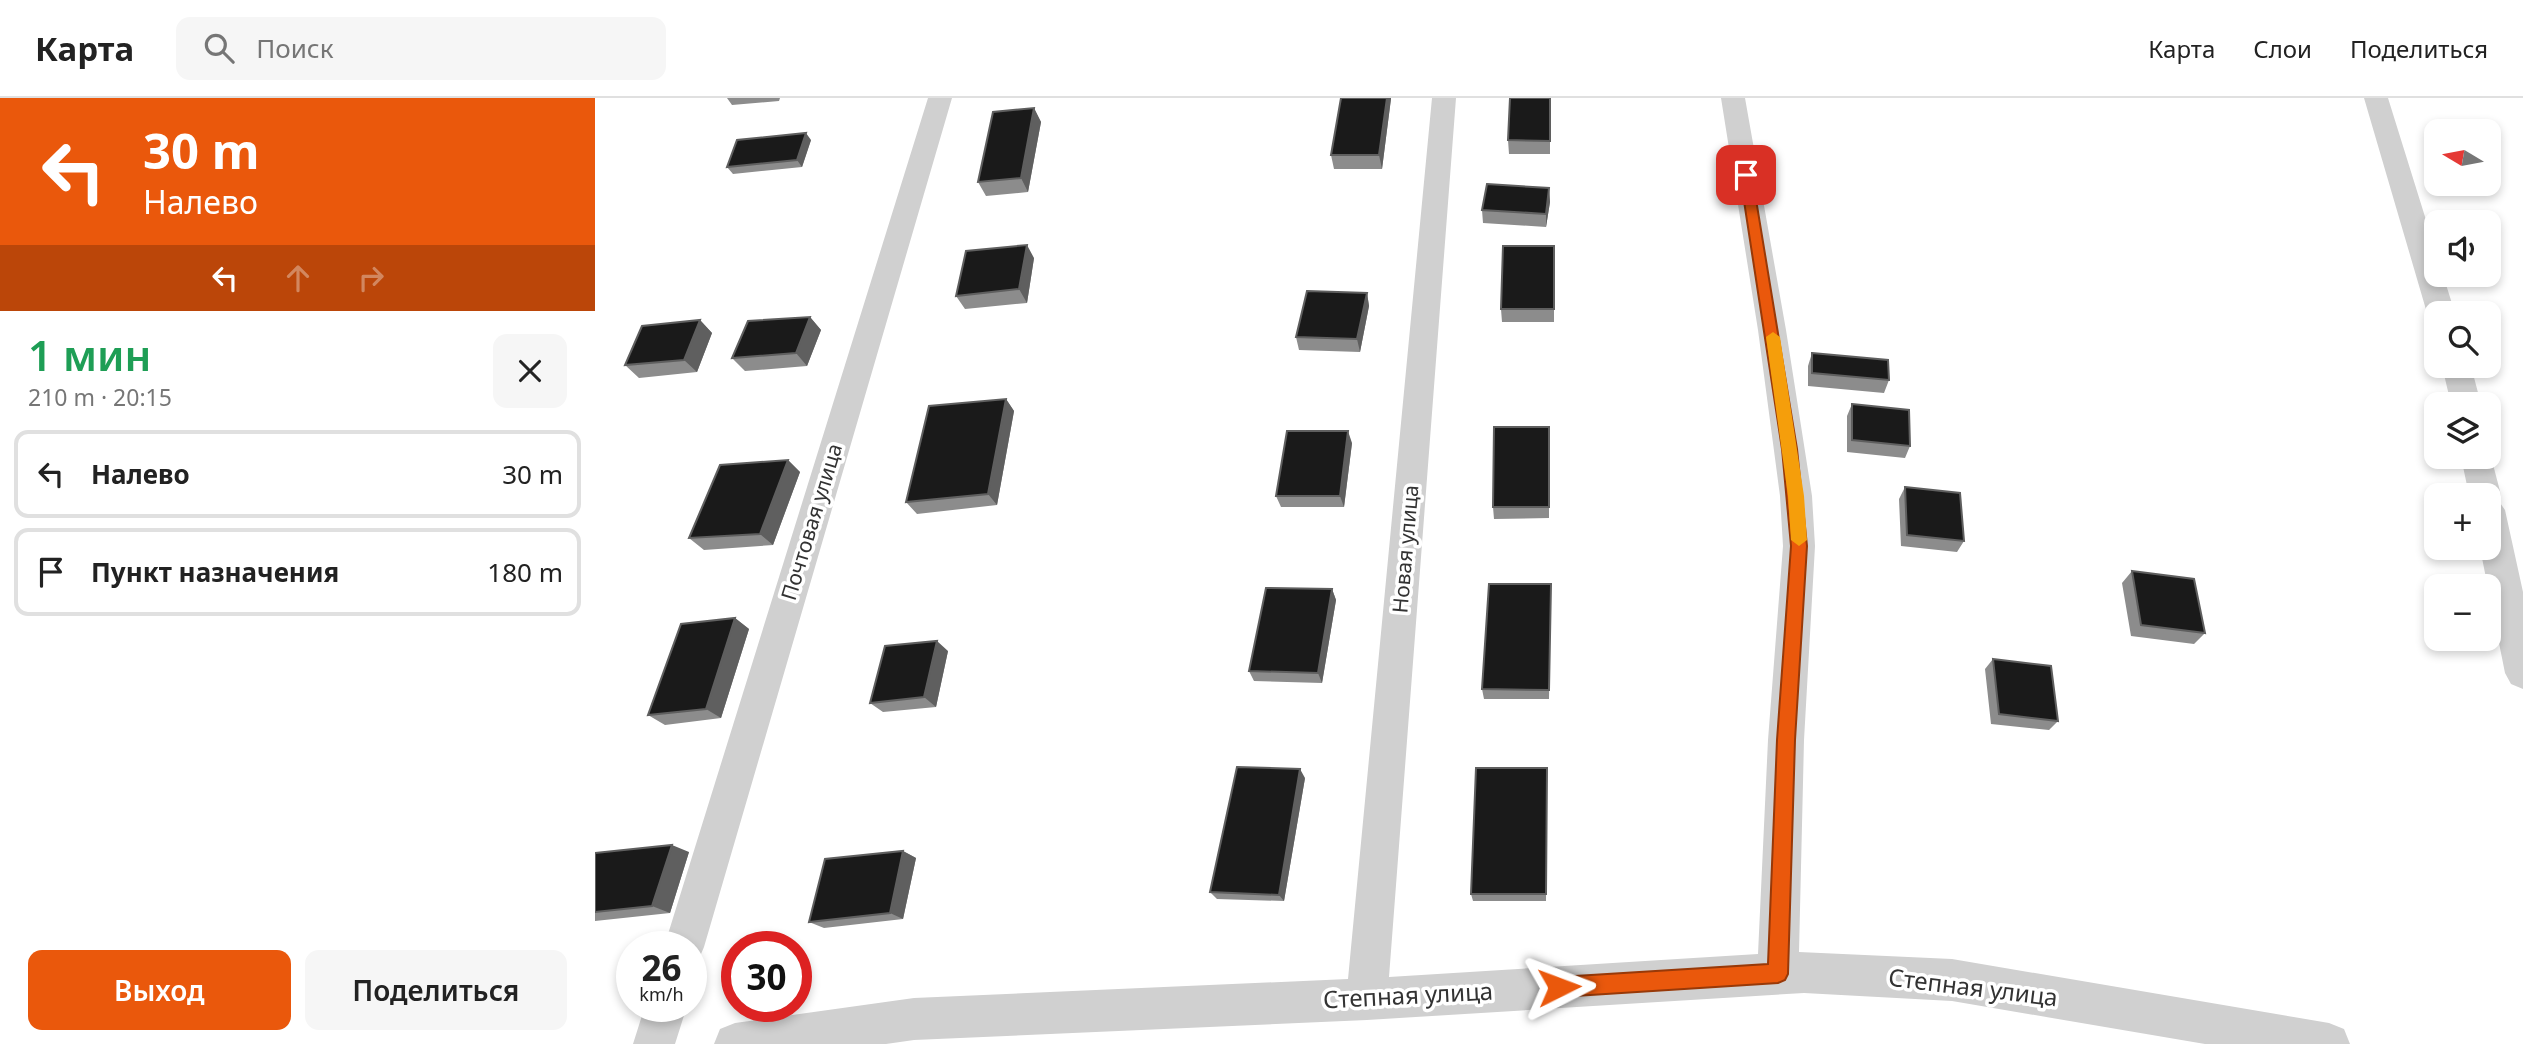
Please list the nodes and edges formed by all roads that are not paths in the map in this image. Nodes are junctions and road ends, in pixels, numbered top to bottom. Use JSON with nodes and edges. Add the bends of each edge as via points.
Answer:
{"nodes":[{"id":1,"x":940,"y":98,"type":"edge"},
{"id":2,"x":1444,"y":98,"type":"edge"},
{"id":3,"x":1733,"y":98,"type":"edge"},
{"id":4,"x":2376,"y":98,"type":"edge"},
{"id":5,"x":2437,"y":301,"type":"edge"},
{"id":6,"x":2499,"y":560,"type":"edge"},
{"id":7,"x":2523,"y":673,"type":"edge"},
{"id":8,"x":689,"y":931,"type":"edge"},
{"id":9,"x":1791,"y":973,"type":"junction"},
{"id":10,"x":1367,"y":999,"type":"junction"},
{"id":11,"x":661,"y":1022,"type":"edge"},
{"id":12,"x":655,"y":1044,"type":"edge"},
{"id":13,"x":735,"y":1044,"type":"edge"},
{"id":14,"x":2329,"y":1044,"type":"edge"}],
"edges":[{"from":1,"to":8,"type":"street","name":"Почтовая улица"},
{"from":2,"to":10,"type":"street","name":"Новая улица"},
{"from":3,"to":9,"type":"street","via":[[1796,496],[1799,546],[1786,740]]},
{"from":4,"to":5,"type":"street"},
{"from":6,"to":7,"type":"street"},
{"from":9,"to":10,"type":"street","name":"Степная улица"},
{"from":9,"to":14,"type":"street","name":"Степная улица","via":[[1952,981]]},
{"from":10,"to":13,"type":"street","name":"Степная улица","via":[[914,1019]]},
{"from":11,"to":12,"type":"street"}]}
